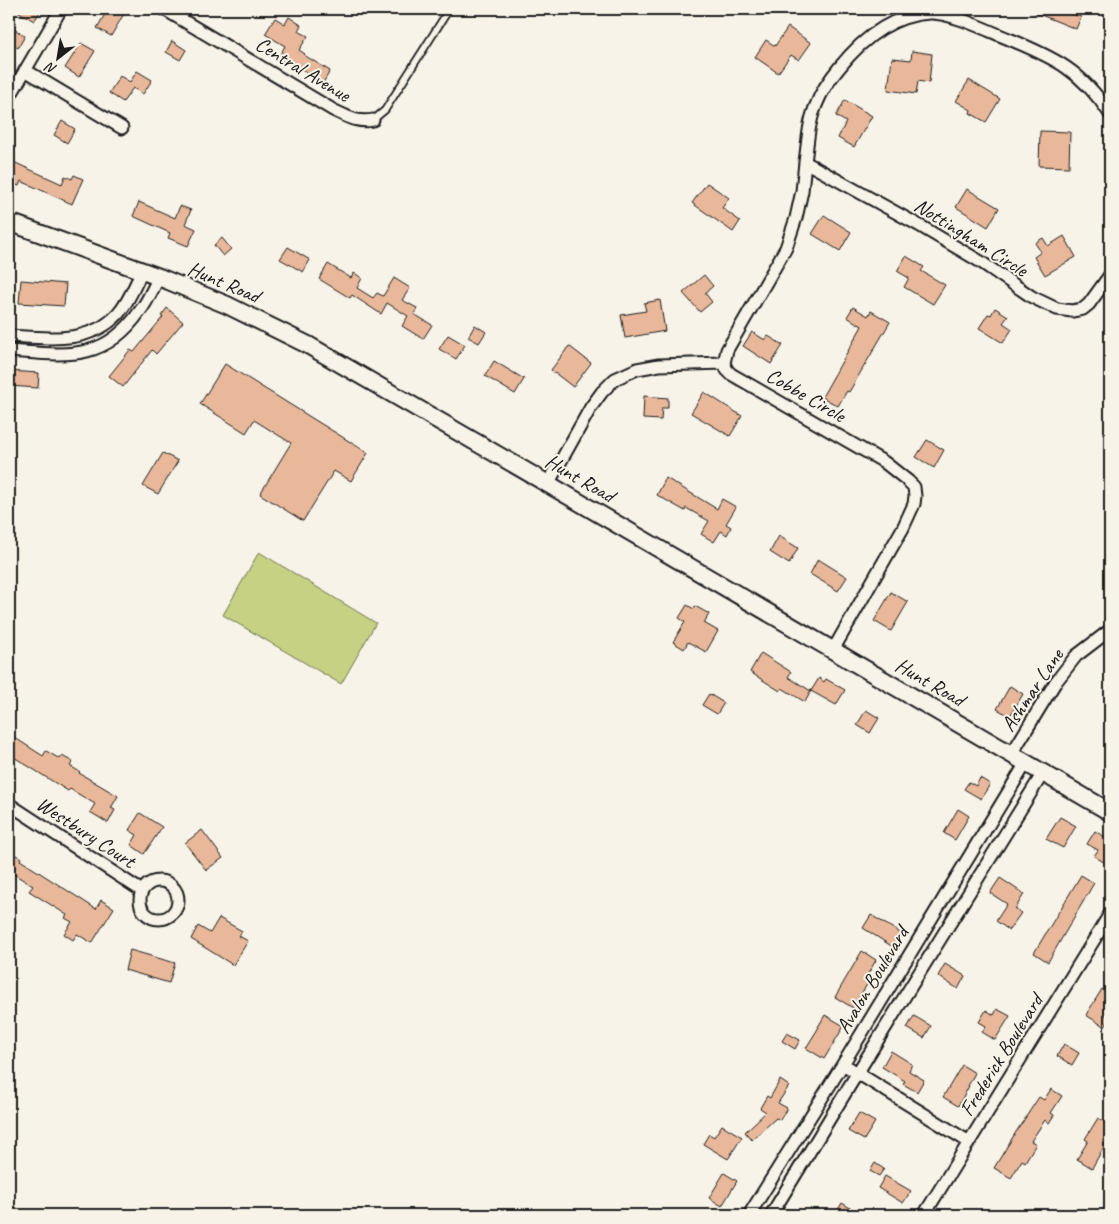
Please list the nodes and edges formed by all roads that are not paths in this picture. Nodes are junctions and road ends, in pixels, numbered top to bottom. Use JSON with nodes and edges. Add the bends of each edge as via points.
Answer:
{"nodes":[{"id":1,"x":61,"y":9,"type":"edge"},
{"id":2,"x":164,"y":9,"type":"edge"},
{"id":3,"x":448,"y":11,"type":"dead end"},
{"id":4,"x":25,"y":70,"type":"junction"},
{"id":5,"x":12,"y":85,"type":"edge"},
{"id":6,"x":9,"y":98,"type":"edge"},
{"id":7,"x":1110,"y":114,"type":"edge"},
{"id":8,"x":373,"y":120,"type":"joint"},
{"id":9,"x":122,"y":128,"type":"dead end"},
{"id":10,"x":805,"y":162,"type":"junction"},
{"id":11,"x":9,"y":222,"type":"edge"},
{"id":12,"x":142,"y":271,"type":"junction"},
{"id":13,"x":1110,"y":275,"type":"edge"},
{"id":14,"x":159,"y":277,"type":"junction"},
{"id":15,"x":9,"y":336,"type":"edge"},
{"id":16,"x":9,"y":351,"type":"edge"},
{"id":17,"x":724,"y":363,"type":"junction"},
{"id":18,"x":548,"y":484,"type":"junction"},
{"id":19,"x":1110,"y":630,"type":"edge"},
{"id":20,"x":833,"y":650,"type":"junction"},
{"id":21,"x":1011,"y":755,"type":"junction"},
{"id":22,"x":1026,"y":763,"type":"junction"},
{"id":23,"x":1043,"y":773,"type":"junction"},
{"id":24,"x":9,"y":804,"type":"edge"},
{"id":25,"x":1110,"y":812,"type":"edge"},
{"id":26,"x":142,"y":891,"type":"dead end"},
{"id":27,"x":1110,"y":914,"type":"edge"},
{"id":28,"x":844,"y":1064,"type":"junction"},
{"id":29,"x":858,"y":1072,"type":"junction"},
{"id":30,"x":969,"y":1142,"type":"junction"},
{"id":31,"x":749,"y":1215,"type":"edge"},
{"id":32,"x":771,"y":1215,"type":"edge"},
{"id":33,"x":924,"y":1215,"type":"edge"}],
"edges":[{"from":1,"to":4,"type":"street"},
{"from":2,"to":8,"type":"street","name":"Central Avenue","via":[[333,110],[351,119]]},
{"from":3,"to":8,"type":"lane","via":[[385,110]]},
{"from":4,"to":5,"type":"street"},
{"from":4,"to":9,"type":"street"},
{"from":5,"to":6,"type":"street"},
{"from":7,"to":10,"type":"street","via":[[1085,81],[1040,52],[948,16],[932,13],[907,16],[875,32],[863,42],[828,82],[810,122]]},
{"from":10,"to":13,"type":"street","name":"Nottingham Circle","via":[[981,262],[1032,298],[1057,309],[1083,309]]},
{"from":10,"to":17,"type":"street","via":[[802,191],[786,248],[726,350]]},
{"from":11,"to":12,"type":"street","name":"Hunt Road"},
{"from":12,"to":14,"type":"street","name":"Hunt Road"},
{"from":12,"to":15,"type":"street","via":[[118,314],[94,331],[66,338]]},
{"from":14,"to":16,"type":"street","via":[[142,310],[122,333],[106,344],[92,350],[58,354]]},
{"from":14,"to":18,"type":"street","name":"Hunt Road","via":[[227,305],[300,341]]},
{"from":17,"to":18,"type":"street","via":[[637,369],[615,379],[591,407]]},
{"from":17,"to":20,"type":"street","name":"Cobbe Circle","via":[[731,374],[884,462],[914,486],[914,504],[903,528]]},
{"from":18,"to":20,"type":"street","name":"Hunt Road"},
{"from":19,"to":21,"type":"street","name":"Ashmar Lane","via":[[1076,656],[1055,682]]},
{"from":20,"to":21,"type":"street","name":"Hunt Road"},
{"from":21,"to":22,"type":"street","name":"Hunt Road"},
{"from":22,"to":23,"type":"street","name":"Hunt Road"},
{"from":22,"to":28,"type":"street","name":"Avalon Boulevard"},
{"from":23,"to":25,"type":"street","name":"Hunt Road"},
{"from":23,"to":29,"type":"street","name":"Avalon Boulevard"},
{"from":24,"to":26,"type":"street","name":"Westbury Court"},
{"from":27,"to":30,"type":"street","name":"Frederick Boulevard"},
{"from":28,"to":29,"type":"street"},
{"from":28,"to":31,"type":"street","name":"Avalon Boulevard"},
{"from":29,"to":30,"type":"street"},
{"from":29,"to":32,"type":"street","name":"Avalon Boulevard"},
{"from":30,"to":33,"type":"street","name":"Frederick Boulevard"}]}
